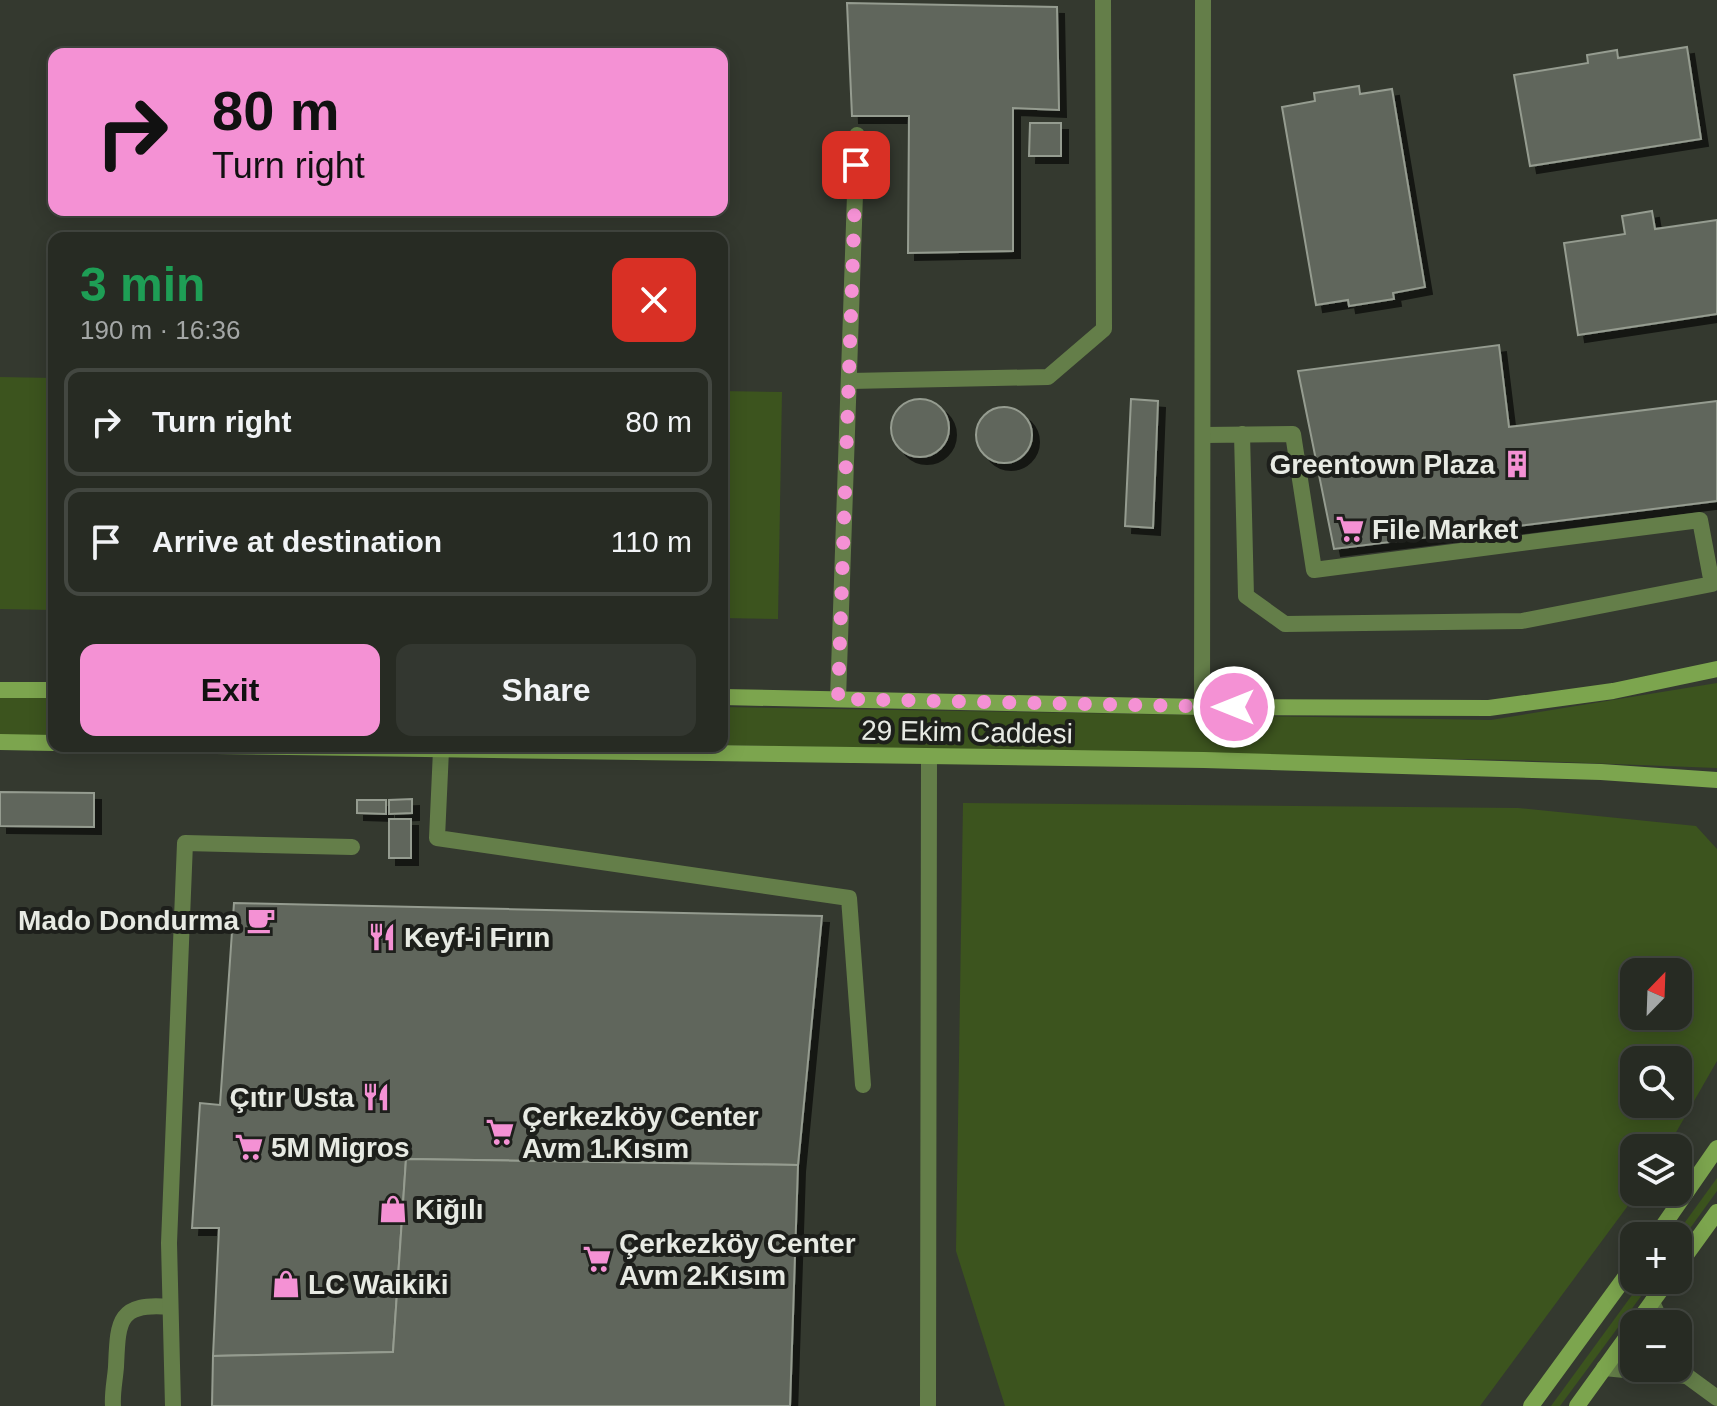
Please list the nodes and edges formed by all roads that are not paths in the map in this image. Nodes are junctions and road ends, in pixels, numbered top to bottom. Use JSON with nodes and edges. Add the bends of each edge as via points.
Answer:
{"nodes":[{"id":1,"x":1103,"y":0,"type":"edge"},
{"id":2,"x":1203,"y":0,"type":"edge"},
{"id":3,"x":857,"y":135,"type":"dead end"},
{"id":4,"x":850,"y":381,"type":"junction"},
{"id":5,"x":1242,"y":434,"type":"junction"},
{"id":6,"x":1204,"y":435,"type":"junction"},
{"id":7,"x":1717,"y":669,"type":"edge"},
{"id":8,"x":0,"y":690,"type":"edge"},
{"id":9,"x":48,"y":690,"type":"edge"},
{"id":10,"x":728,"y":697,"type":"edge"},
{"id":11,"x":838,"y":699,"type":"junction"},
{"id":12,"x":1202,"y":707,"type":"junction"},
{"id":13,"x":0,"y":742,"type":"edge"},
{"id":14,"x":48,"y":743,"type":"edge"},
{"id":15,"x":441,"y":752,"type":"edge"},
{"id":16,"x":580,"y":752,"type":"edge"},
{"id":17,"x":929,"y":757,"type":"junction"},
{"id":18,"x":1717,"y":780,"type":"edge"},
{"id":19,"x":352,"y":847,"type":"dead end"},
{"id":20,"x":863,"y":1085,"type":"dead end"},
{"id":21,"x":1717,"y":1148,"type":"edge"},
{"id":22,"x":1717,"y":1212,"type":"edge"},
{"id":23,"x":1666,"y":1222,"type":"edge"},
{"id":24,"x":1692,"y":1247,"type":"edge"},
{"id":25,"x":1620,"y":1284,"type":"edge"},
{"id":26,"x":1658,"y":1294,"type":"edge"},
{"id":27,"x":1652,"y":1302,"type":"junction"},
{"id":28,"x":170,"y":1307,"type":"junction"},
{"id":29,"x":1646,"y":1310,"type":"edge"},
{"id":30,"x":1656,"y":1310,"type":"edge"},
{"id":31,"x":1620,"y":1346,"type":"edge"},
{"id":32,"x":1604,"y":1368,"type":"junction"},
{"id":33,"x":1620,"y":1370,"type":"edge"},
{"id":34,"x":1692,"y":1380,"type":"edge"},
{"id":35,"x":1717,"y":1398,"type":"edge"},
{"id":36,"x":113,"y":1406,"type":"edge"},
{"id":37,"x":173,"y":1406,"type":"edge"},
{"id":38,"x":928,"y":1406,"type":"edge"},
{"id":39,"x":1531,"y":1406,"type":"edge"},
{"id":40,"x":1577,"y":1406,"type":"edge"}],
"edges":[{"from":1,"to":4,"type":"street","via":[[1104,329],[1048,377]]},
{"from":2,"to":6,"type":"street"},
{"from":3,"to":4,"type":"street"},
{"from":4,"to":11,"type":"street"},
{"from":5,"to":5,"type":"street","via":[[1293,434],[1314,570],[1700,520],[1712,584],[1522,621],[1285,624],[1246,596]]},
{"from":5,"to":6,"type":"street"},
{"from":6,"to":12,"type":"street"},
{"from":7,"to":12,"type":"main road","name":"29 Ekim Caddesi","via":[[1613,691],[1489,708]]},
{"from":8,"to":9,"type":"main road"},
{"from":10,"to":11,"type":"main road","name":"29 Ekim Caddesi"},
{"from":11,"to":12,"type":"main road","name":"29 Ekim Caddesi"},
{"from":13,"to":14,"type":"main road"},
{"from":15,"to":20,"type":"street","via":[[437,838],[849,898]]},
{"from":16,"to":17,"type":"main road","name":"29 Ekim Caddesi"},
{"from":17,"to":18,"type":"main road","name":"29 Ekim Caddesi","via":[[1442,767]]},
{"from":17,"to":38,"type":"street"},
{"from":19,"to":28,"type":"street","via":[[185,843]]},
{"from":21,"to":23,"type":"main road"},
{"from":22,"to":24,"type":"main road"},
{"from":25,"to":39,"type":"main road"},
{"from":26,"to":27,"type":"main road"},
{"from":27,"to":29,"type":"main road"},
{"from":27,"to":30,"type":"street"},
{"from":28,"to":36,"type":"street","via":[[131,1309],[120,1321]]},
{"from":28,"to":37,"type":"street"},
{"from":31,"to":32,"type":"main road"},
{"from":32,"to":33,"type":"street"},
{"from":32,"to":40,"type":"main road"},
{"from":34,"to":35,"type":"street"}]}
